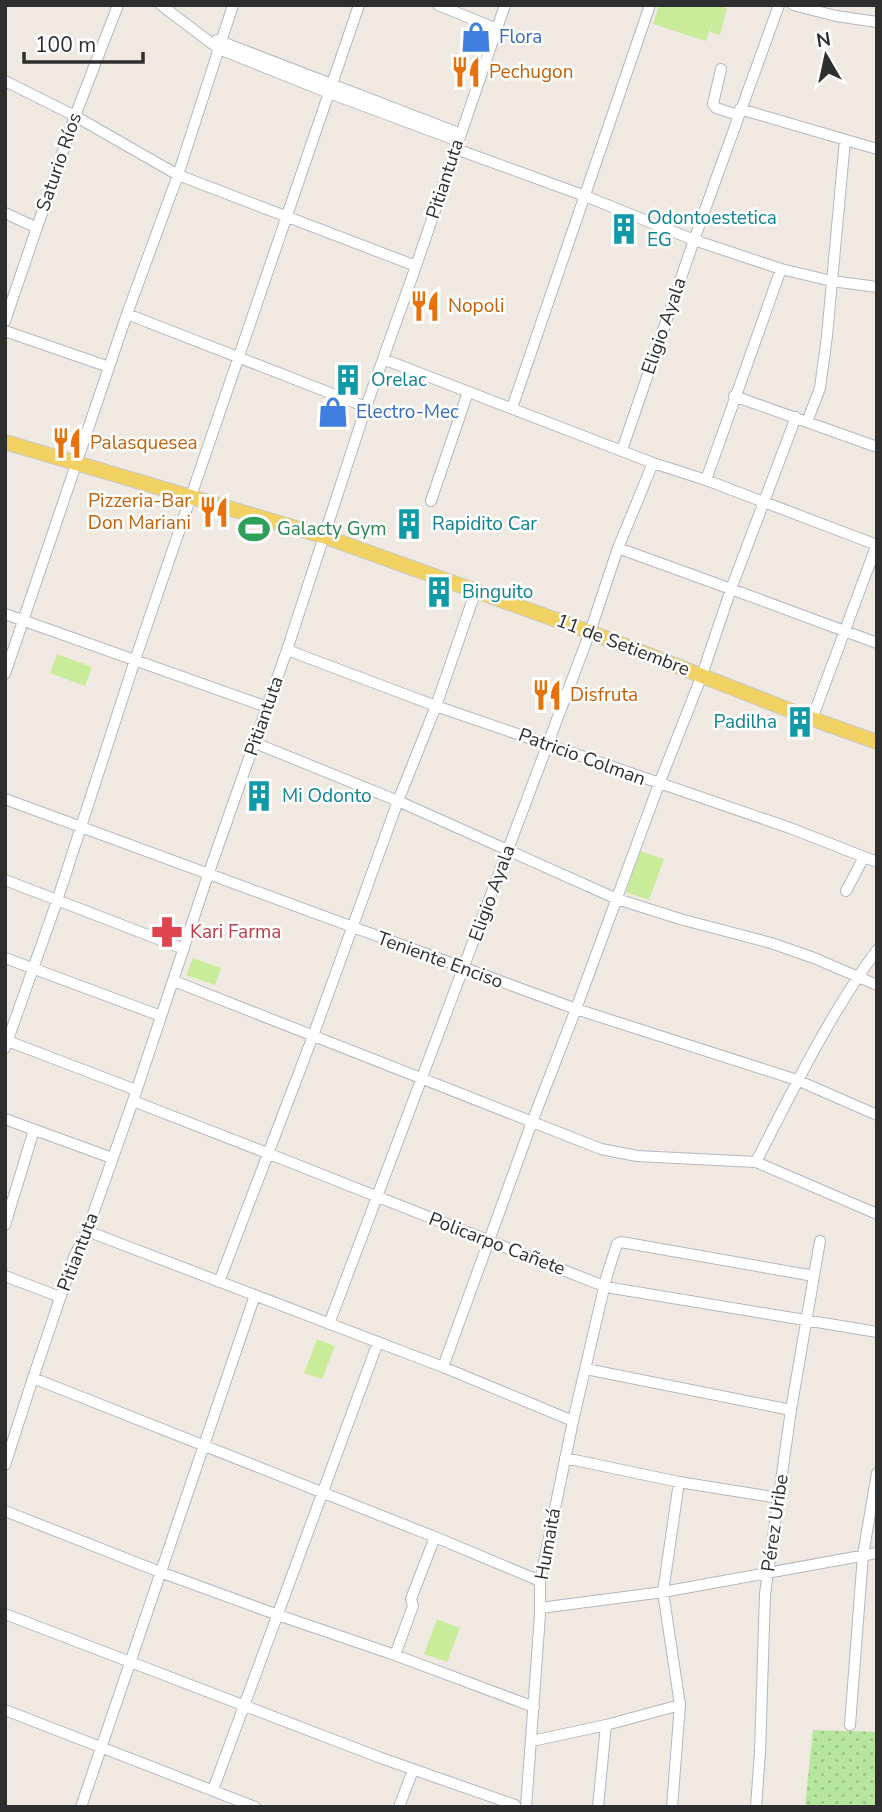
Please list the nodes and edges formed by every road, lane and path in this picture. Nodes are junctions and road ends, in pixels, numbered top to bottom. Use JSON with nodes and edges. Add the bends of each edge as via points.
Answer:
{"nodes":[{"id":1,"x":118,"y":5,"type":"edge"},
{"id":2,"x":160,"y":5,"type":"edge"},
{"id":3,"x":233,"y":5,"type":"edge"},
{"id":4,"x":359,"y":5,"type":"edge"},
{"id":5,"x":438,"y":5,"type":"edge"},
{"id":6,"x":505,"y":5,"type":"edge"},
{"id":7,"x":650,"y":5,"type":"edge"},
{"id":8,"x":779,"y":5,"type":"edge"},
{"id":9,"x":793,"y":5,"type":"edge"},
{"id":10,"x":877,"y":22,"type":"edge"},
{"id":11,"x":497,"y":29,"type":"junction"},
{"id":12,"x":220,"y":46,"type":"junction"},
{"id":13,"x":721,"y":69,"type":"dead end"},
{"id":14,"x":5,"y":81,"type":"edge"},
{"id":15,"x":330,"y":88,"type":"junction"},
{"id":16,"x":739,"y":112,"type":"junction"},
{"id":17,"x":75,"y":116,"type":"junction"},
{"id":18,"x":845,"y":140,"type":"junction"},
{"id":19,"x":458,"y":141,"type":"junction"},
{"id":20,"x":877,"y":149,"type":"edge"},
{"id":21,"x":178,"y":175,"type":"junction"},
{"id":22,"x":585,"y":195,"type":"junction"},
{"id":23,"x":5,"y":213,"type":"edge"},
{"id":24,"x":287,"y":216,"type":"junction"},
{"id":25,"x":37,"y":228,"type":"junction"},
{"id":26,"x":694,"y":240,"type":"junction"},
{"id":27,"x":416,"y":266,"type":"junction"},
{"id":28,"x":781,"y":269,"type":"junction"},
{"id":29,"x":832,"y":282,"type":"junction"},
{"id":30,"x":877,"y":287,"type":"edge"},
{"id":31,"x":127,"y":314,"type":"junction"},
{"id":32,"x":5,"y":321,"type":"edge"},
{"id":33,"x":5,"y":331,"type":"edge"},
{"id":34,"x":239,"y":357,"type":"junction"},
{"id":35,"x":383,"y":359,"type":"junction"},
{"id":36,"x":109,"y":367,"type":"junction"},
{"id":37,"x":468,"y":392,"type":"junction"},
{"id":38,"x":734,"y":396,"type":"junction"},
{"id":39,"x":366,"y":407,"type":"junction"},
{"id":40,"x":512,"y":408,"type":"junction"},
{"id":41,"x":796,"y":417,"type":"junction"},
{"id":42,"x":807,"y":422,"type":"junction"},
{"id":43,"x":5,"y":442,"type":"edge"},
{"id":44,"x":877,"y":447,"type":"edge"},
{"id":45,"x":622,"y":450,"type":"junction"},
{"id":46,"x":653,"y":463,"type":"junction"},
{"id":47,"x":76,"y":464,"type":"junction"},
{"id":48,"x":706,"y":480,"type":"junction"},
{"id":49,"x":191,"y":497,"type":"junction"},
{"id":50,"x":432,"y":502,"type":"dead end"},
{"id":51,"x":763,"y":503,"type":"junction"},
{"id":52,"x":323,"y":536,"type":"junction"},
{"id":53,"x":877,"y":545,"type":"edge"},
{"id":54,"x":618,"y":548,"type":"junction"},
{"id":55,"x":731,"y":589,"type":"junction"},
{"id":56,"x":476,"y":590,"type":"junction"},
{"id":57,"x":5,"y":614,"type":"edge"},
{"id":58,"x":23,"y":620,"type":"junction"},
{"id":59,"x":844,"y":631,"type":"junction"},
{"id":60,"x":590,"y":632,"type":"junction"},
{"id":61,"x":877,"y":643,"type":"edge"},
{"id":62,"x":287,"y":650,"type":"junction"},
{"id":63,"x":135,"y":660,"type":"junction"},
{"id":64,"x":5,"y":674,"type":"edge"},
{"id":65,"x":702,"y":675,"type":"junction"},
{"id":66,"x":267,"y":706,"type":"junction"},
{"id":67,"x":436,"y":706,"type":"junction"},
{"id":68,"x":812,"y":719,"type":"junction"},
{"id":69,"x":877,"y":742,"type":"edge"},
{"id":70,"x":255,"y":743,"type":"junction"},
{"id":71,"x":547,"y":743,"type":"junction"},
{"id":72,"x":659,"y":784,"type":"junction"},
{"id":73,"x":5,"y":799,"type":"edge"},
{"id":74,"x":398,"y":801,"type":"junction"},
{"id":75,"x":82,"y":828,"type":"junction"},
{"id":76,"x":508,"y":851,"type":"junction"},
{"id":77,"x":864,"y":857,"type":"junction"},
{"id":78,"x":877,"y":862,"type":"edge"},
{"id":79,"x":208,"y":875,"type":"junction"},
{"id":80,"x":5,"y":880,"type":"edge"},
{"id":81,"x":846,"y":891,"type":"dead end"},
{"id":82,"x":617,"y":899,"type":"junction"},
{"id":83,"x":57,"y":901,"type":"junction"},
{"id":84,"x":351,"y":926,"type":"junction"},
{"id":85,"x":184,"y":949,"type":"junction"},
{"id":86,"x":877,"y":950,"type":"edge"},
{"id":87,"x":5,"y":958,"type":"edge"},
{"id":88,"x":33,"y":968,"type":"junction"},
{"id":89,"x":464,"y":969,"type":"junction"},
{"id":90,"x":856,"y":978,"type":"junction"},
{"id":91,"x":174,"y":981,"type":"junction"},
{"id":92,"x":877,"y":985,"type":"edge"},
{"id":93,"x":576,"y":1009,"type":"junction"},
{"id":94,"x":161,"y":1016,"type":"junction"},
{"id":95,"x":313,"y":1036,"type":"junction"},
{"id":96,"x":6,"y":1043,"type":"edge"},
{"id":97,"x":422,"y":1077,"type":"junction"},
{"id":98,"x":797,"y":1080,"type":"junction"},
{"id":99,"x":136,"y":1090,"type":"junction"},
{"id":100,"x":133,"y":1101,"type":"junction"},
{"id":101,"x":877,"y":1115,"type":"edge"},
{"id":102,"x":5,"y":1119,"type":"edge"},
{"id":103,"x":532,"y":1122,"type":"junction"},
{"id":104,"x":34,"y":1130,"type":"junction"},
{"id":105,"x":267,"y":1153,"type":"junction"},
{"id":106,"x":112,"y":1158,"type":"junction"},
{"id":107,"x":755,"y":1162,"type":"junction"},
{"id":108,"x":376,"y":1197,"type":"junction"},
{"id":109,"x":877,"y":1214,"type":"edge"},
{"id":110,"x":5,"y":1225,"type":"edge"},
{"id":111,"x":87,"y":1231,"type":"junction"},
{"id":112,"x":489,"y":1240,"type":"junction"},
{"id":113,"x":820,"y":1241,"type":"dead end"},
{"id":114,"x":5,"y":1276,"type":"edge"},
{"id":115,"x":814,"y":1276,"type":"junction"},
{"id":116,"x":219,"y":1282,"type":"junction"},
{"id":117,"x":606,"y":1287,"type":"junction"},
{"id":118,"x":256,"y":1295,"type":"junction"},
{"id":119,"x":60,"y":1297,"type":"junction"},
{"id":120,"x":806,"y":1320,"type":"junction"},
{"id":121,"x":329,"y":1324,"type":"junction"},
{"id":122,"x":877,"y":1332,"type":"edge"},
{"id":123,"x":377,"y":1342,"type":"junction"},
{"id":124,"x":443,"y":1367,"type":"junction"},
{"id":125,"x":586,"y":1369,"type":"junction"},
{"id":126,"x":33,"y":1378,"type":"junction"},
{"id":127,"x":791,"y":1410,"type":"junction"},
{"id":128,"x":573,"y":1421,"type":"junction"},
{"id":129,"x":204,"y":1447,"type":"junction"},
{"id":130,"x":565,"y":1458,"type":"junction"},
{"id":131,"x":5,"y":1465,"type":"edge"},
{"id":132,"x":877,"y":1473,"type":"edge"},
{"id":133,"x":679,"y":1482,"type":"junction"},
{"id":134,"x":322,"y":1493,"type":"junction"},
{"id":135,"x":779,"y":1498,"type":"junction"},
{"id":136,"x":5,"y":1511,"type":"edge"},
{"id":137,"x":435,"y":1537,"type":"junction"},
{"id":138,"x":877,"y":1553,"type":"edge"},
{"id":139,"x":863,"y":1555,"type":"junction"},
{"id":140,"x":160,"y":1572,"type":"junction"},
{"id":141,"x":768,"y":1574,"type":"junction"},
{"id":142,"x":540,"y":1581,"type":"junction"},
{"id":143,"x":663,"y":1592,"type":"junction"},
{"id":144,"x":540,"y":1608,"type":"junction"},
{"id":145,"x":5,"y":1614,"type":"edge"},
{"id":146,"x":278,"y":1615,"type":"junction"},
{"id":147,"x":395,"y":1655,"type":"junction"},
{"id":148,"x":130,"y":1662,"type":"junction"},
{"id":149,"x":680,"y":1705,"type":"junction"},
{"id":150,"x":244,"y":1706,"type":"junction"},
{"id":151,"x":534,"y":1707,"type":"junction"},
{"id":152,"x":5,"y":1710,"type":"edge"},
{"id":153,"x":606,"y":1725,"type":"junction"},
{"id":154,"x":850,"y":1725,"type":"dead end"},
{"id":155,"x":532,"y":1741,"type":"junction"},
{"id":156,"x":101,"y":1748,"type":"junction"},
{"id":157,"x":413,"y":1770,"type":"junction"},
{"id":158,"x":213,"y":1790,"type":"junction"},
{"id":159,"x":520,"y":1806,"type":"edge"},
{"id":160,"x":81,"y":1807,"type":"edge"},
{"id":161,"x":255,"y":1807,"type":"edge"},
{"id":162,"x":399,"y":1807,"type":"edge"},
{"id":163,"x":598,"y":1807,"type":"edge"},
{"id":164,"x":672,"y":1807,"type":"edge"},
{"id":165,"x":756,"y":1807,"type":"edge"}],
"edges":[{"from":1,"to":17,"type":"street","name":"Saturio Ríos"},
{"from":2,"to":12,"type":"street"},
{"from":3,"to":12,"type":"street"},
{"from":4,"to":15,"type":"street"},
{"from":5,"to":11,"type":"street"},
{"from":6,"to":11,"type":"street","name":"Pitiantuta"},
{"from":7,"to":22,"type":"street"},
{"from":8,"to":16,"type":"street","name":"Eligio Ayala"},
{"from":9,"to":10,"type":"street"},
{"from":11,"to":19,"type":"street","name":"Pitiantuta"},
{"from":12,"to":15,"type":"street"},
{"from":12,"to":21,"type":"street"},
{"from":13,"to":16,"type":"street","via":[[713,104]]},
{"from":14,"to":17,"type":"street"},
{"from":15,"to":19,"type":"street"},
{"from":15,"to":24,"type":"street"},
{"from":16,"to":18,"type":"street"},
{"from":16,"to":26,"type":"street","name":"Eligio Ayala"},
{"from":17,"to":21,"type":"street"},
{"from":17,"to":25,"type":"street","name":"Saturio Ríos"},
{"from":18,"to":20,"type":"street"},
{"from":18,"to":29,"type":"street"},
{"from":19,"to":22,"type":"street"},
{"from":19,"to":27,"type":"street","name":"Pitiantuta"},
{"from":21,"to":24,"type":"street"},
{"from":21,"to":31,"type":"street"},
{"from":22,"to":26,"type":"street"},
{"from":22,"to":40,"type":"street"},
{"from":23,"to":25,"type":"street"},
{"from":24,"to":27,"type":"street"},
{"from":24,"to":34,"type":"street"},
{"from":25,"to":32,"type":"street","name":"Saturio Ríos"},
{"from":26,"to":28,"type":"street"},
{"from":26,"to":45,"type":"street","name":"Eligio Ayala"},
{"from":27,"to":35,"type":"street","name":"Pitiantuta"},
{"from":28,"to":29,"type":"street"},
{"from":28,"to":38,"type":"street"},
{"from":29,"to":30,"type":"street"},
{"from":29,"to":42,"type":"street","via":[[820,388]]},
{"from":31,"to":34,"type":"street"},
{"from":31,"to":36,"type":"street"},
{"from":33,"to":36,"type":"street"},
{"from":34,"to":39,"type":"street"},
{"from":34,"to":49,"type":"street"},
{"from":35,"to":37,"type":"street"},
{"from":35,"to":39,"type":"street","name":"Pitiantuta"},
{"from":36,"to":47,"type":"street"},
{"from":37,"to":40,"type":"street"},
{"from":37,"to":50,"type":"street"},
{"from":38,"to":41,"type":"street"},
{"from":38,"to":48,"type":"street"},
{"from":39,"to":52,"type":"street","name":"Pitiantuta"},
{"from":40,"to":45,"type":"street"},
{"from":41,"to":42,"type":"street"},
{"from":41,"to":51,"type":"street"},
{"from":42,"to":44,"type":"street"},
{"from":43,"to":47,"type":"main road","name":"11 de Setiembre"},
{"from":45,"to":46,"type":"street"},
{"from":46,"to":48,"type":"street"},
{"from":46,"to":54,"type":"street","name":"Eligio Ayala"},
{"from":47,"to":49,"type":"main road","name":"11 de Setiembre"},
{"from":47,"to":58,"type":"street"},
{"from":48,"to":51,"type":"street"},
{"from":49,"to":52,"type":"main road","name":"11 de Setiembre"},
{"from":49,"to":63,"type":"street"},
{"from":51,"to":53,"type":"street"},
{"from":51,"to":55,"type":"street"},
{"from":52,"to":56,"type":"main road","name":"11 de Setiembre"},
{"from":52,"to":62,"type":"street","name":"Pitiantuta"},
{"from":53,"to":59,"type":"street"},
{"from":54,"to":55,"type":"street"},
{"from":54,"to":60,"type":"street","name":"Eligio Ayala"},
{"from":55,"to":59,"type":"street"},
{"from":55,"to":65,"type":"street"},
{"from":56,"to":60,"type":"main road","name":"11 de Setiembre"},
{"from":56,"to":67,"type":"street"},
{"from":57,"to":58,"type":"street"},
{"from":58,"to":63,"type":"street"},
{"from":58,"to":64,"type":"street"},
{"from":59,"to":61,"type":"street"},
{"from":59,"to":68,"type":"street"},
{"from":60,"to":65,"type":"main road","name":"11 de Setiembre"},
{"from":60,"to":71,"type":"street","name":"Eligio Ayala"},
{"from":62,"to":66,"type":"street","name":"Pitiantuta"},
{"from":62,"to":67,"type":"street","name":"Patricio Colman"},
{"from":63,"to":66,"type":"street"},
{"from":63,"to":75,"type":"street"},
{"from":65,"to":68,"type":"main road","name":"11 de Setiembre"},
{"from":65,"to":72,"type":"street"},
{"from":66,"to":70,"type":"street","name":"Pitiantuta"},
{"from":67,"to":71,"type":"street","name":"Patricio Colman"},
{"from":67,"to":74,"type":"street"},
{"from":68,"to":69,"type":"main road","name":"11 de Setiembre"},
{"from":70,"to":74,"type":"street"},
{"from":70,"to":79,"type":"street","name":"Pitiantuta"},
{"from":71,"to":72,"type":"street","name":"Patricio Colman"},
{"from":71,"to":76,"type":"street","name":"Eligio Ayala"},
{"from":72,"to":77,"type":"street","name":"Patricio Colman"},
{"from":72,"to":82,"type":"street"},
{"from":73,"to":75,"type":"street","name":"Teniente Enciso"},
{"from":74,"to":76,"type":"street"},
{"from":74,"to":84,"type":"street"},
{"from":75,"to":79,"type":"street","name":"Teniente Enciso"},
{"from":75,"to":83,"type":"street"},
{"from":76,"to":82,"type":"street"},
{"from":76,"to":89,"type":"street","name":"Eligio Ayala"},
{"from":77,"to":78,"type":"street","name":"Patricio Colman"},
{"from":77,"to":81,"type":"street"},
{"from":79,"to":84,"type":"street","name":"Teniente Enciso"},
{"from":79,"to":85,"type":"street","name":"Pitiantuta"},
{"from":80,"to":83,"type":"street"},
{"from":82,"to":90,"type":"street","via":[[771,943]]},
{"from":82,"to":93,"type":"street"},
{"from":83,"to":85,"type":"street"},
{"from":83,"to":88,"type":"street"},
{"from":84,"to":89,"type":"street","name":"Teniente Enciso"},
{"from":84,"to":95,"type":"street"},
{"from":85,"to":91,"type":"street","name":"Pitiantuta"},
{"from":86,"to":90,"type":"street"},
{"from":87,"to":88,"type":"street"},
{"from":88,"to":94,"type":"street"},
{"from":88,"to":96,"type":"street"},
{"from":89,"to":93,"type":"street","name":"Teniente Enciso"},
{"from":89,"to":97,"type":"street","name":"Eligio Ayala"},
{"from":90,"to":92,"type":"street"},
{"from":90,"to":98,"type":"street"},
{"from":91,"to":94,"type":"street","name":"Pitiantuta"},
{"from":91,"to":95,"type":"street"},
{"from":93,"to":98,"type":"street","name":"Teniente Enciso"},
{"from":93,"to":103,"type":"street"},
{"from":94,"to":99,"type":"street","name":"Pitiantuta"},
{"from":95,"to":97,"type":"street"},
{"from":95,"to":105,"type":"street"},
{"from":96,"to":99,"type":"street"},
{"from":97,"to":103,"type":"street"},
{"from":97,"to":108,"type":"street","name":"Eligio Ayala"},
{"from":98,"to":101,"type":"street","name":"Teniente Enciso"},
{"from":98,"to":107,"type":"street"},
{"from":99,"to":100,"type":"street","name":"Pitiantuta"},
{"from":100,"to":105,"type":"street","name":"Policarpo Cañete"},
{"from":100,"to":106,"type":"street","name":"Pitiantuta"},
{"from":102,"to":104,"type":"street"},
{"from":103,"to":107,"type":"street","via":[[619,1153]]},
{"from":103,"to":112,"type":"street"},
{"from":104,"to":106,"type":"street"},
{"from":104,"to":110,"type":"street"},
{"from":105,"to":108,"type":"street","name":"Policarpo Cañete"},
{"from":105,"to":116,"type":"street"},
{"from":106,"to":111,"type":"street","name":"Pitiantuta"},
{"from":107,"to":109,"type":"street"},
{"from":108,"to":112,"type":"street","name":"Policarpo Cañete"},
{"from":108,"to":121,"type":"street","name":"Eligio Ayala"},
{"from":111,"to":116,"type":"street"},
{"from":111,"to":119,"type":"street","name":"Pitiantuta"},
{"from":112,"to":117,"type":"street","name":"Policarpo Cañete"},
{"from":112,"to":124,"type":"street"},
{"from":113,"to":115,"type":"street","name":"Pérez Uribe"},
{"from":114,"to":119,"type":"street"},
{"from":115,"to":117,"type":"street","name":"Humaitá","via":[[621,1242],[615,1247]]},
{"from":115,"to":120,"type":"street","name":"Pérez Uribe"},
{"from":116,"to":118,"type":"street"},
{"from":117,"to":120,"type":"street","name":"Policarpo Cañete"},
{"from":117,"to":125,"type":"street","name":"Humaitá"},
{"from":118,"to":121,"type":"street"},
{"from":118,"to":129,"type":"street"},
{"from":119,"to":126,"type":"street","name":"Pitiantuta"},
{"from":120,"to":122,"type":"street","name":"Policarpo Cañete"},
{"from":120,"to":127,"type":"street","name":"Pérez Uribe"},
{"from":121,"to":123,"type":"street"},
{"from":123,"to":124,"type":"street"},
{"from":123,"to":134,"type":"street"},
{"from":124,"to":128,"type":"street"},
{"from":125,"to":127,"type":"street"},
{"from":125,"to":128,"type":"street","name":"Humaitá"},
{"from":126,"to":129,"type":"street"},
{"from":126,"to":131,"type":"street","name":"Pitiantuta"},
{"from":127,"to":135,"type":"street","name":"Pérez Uribe"},
{"from":128,"to":130,"type":"street","name":"Humaitá"},
{"from":129,"to":134,"type":"street"},
{"from":129,"to":140,"type":"street"},
{"from":130,"to":133,"type":"street"},
{"from":130,"to":142,"type":"street","name":"Humaitá"},
{"from":132,"to":139,"type":"street"},
{"from":133,"to":135,"type":"street"},
{"from":133,"to":143,"type":"street"},
{"from":134,"to":137,"type":"street"},
{"from":134,"to":146,"type":"street"},
{"from":135,"to":141,"type":"street","name":"Pérez Uribe"},
{"from":136,"to":140,"type":"street"},
{"from":137,"to":142,"type":"street"},
{"from":137,"to":147,"type":"street"},
{"from":138,"to":139,"type":"street"},
{"from":139,"to":141,"type":"street"},
{"from":139,"to":154,"type":"street"},
{"from":140,"to":146,"type":"street"},
{"from":140,"to":148,"type":"street"},
{"from":141,"to":143,"type":"street"},
{"from":141,"to":165,"type":"street","name":"Pérez Uribe"},
{"from":142,"to":144,"type":"street","name":"Humaitá"},
{"from":143,"to":144,"type":"street"},
{"from":143,"to":149,"type":"street"},
{"from":144,"to":151,"type":"street","name":"Humaitá"},
{"from":145,"to":148,"type":"street"},
{"from":146,"to":147,"type":"street"},
{"from":146,"to":150,"type":"street"},
{"from":147,"to":151,"type":"street"},
{"from":148,"to":150,"type":"street"},
{"from":148,"to":156,"type":"street"},
{"from":149,"to":153,"type":"street"},
{"from":149,"to":164,"type":"street"},
{"from":150,"to":157,"type":"street"},
{"from":150,"to":158,"type":"street"},
{"from":151,"to":155,"type":"street","name":"Humaitá"},
{"from":152,"to":156,"type":"street"},
{"from":153,"to":155,"type":"street"},
{"from":153,"to":163,"type":"street"},
{"from":155,"to":159,"type":"street","name":"Humaitá"},
{"from":156,"to":158,"type":"street"},
{"from":156,"to":160,"type":"street"},
{"from":157,"to":159,"type":"street"},
{"from":157,"to":162,"type":"street"},
{"from":158,"to":161,"type":"street"}]}
